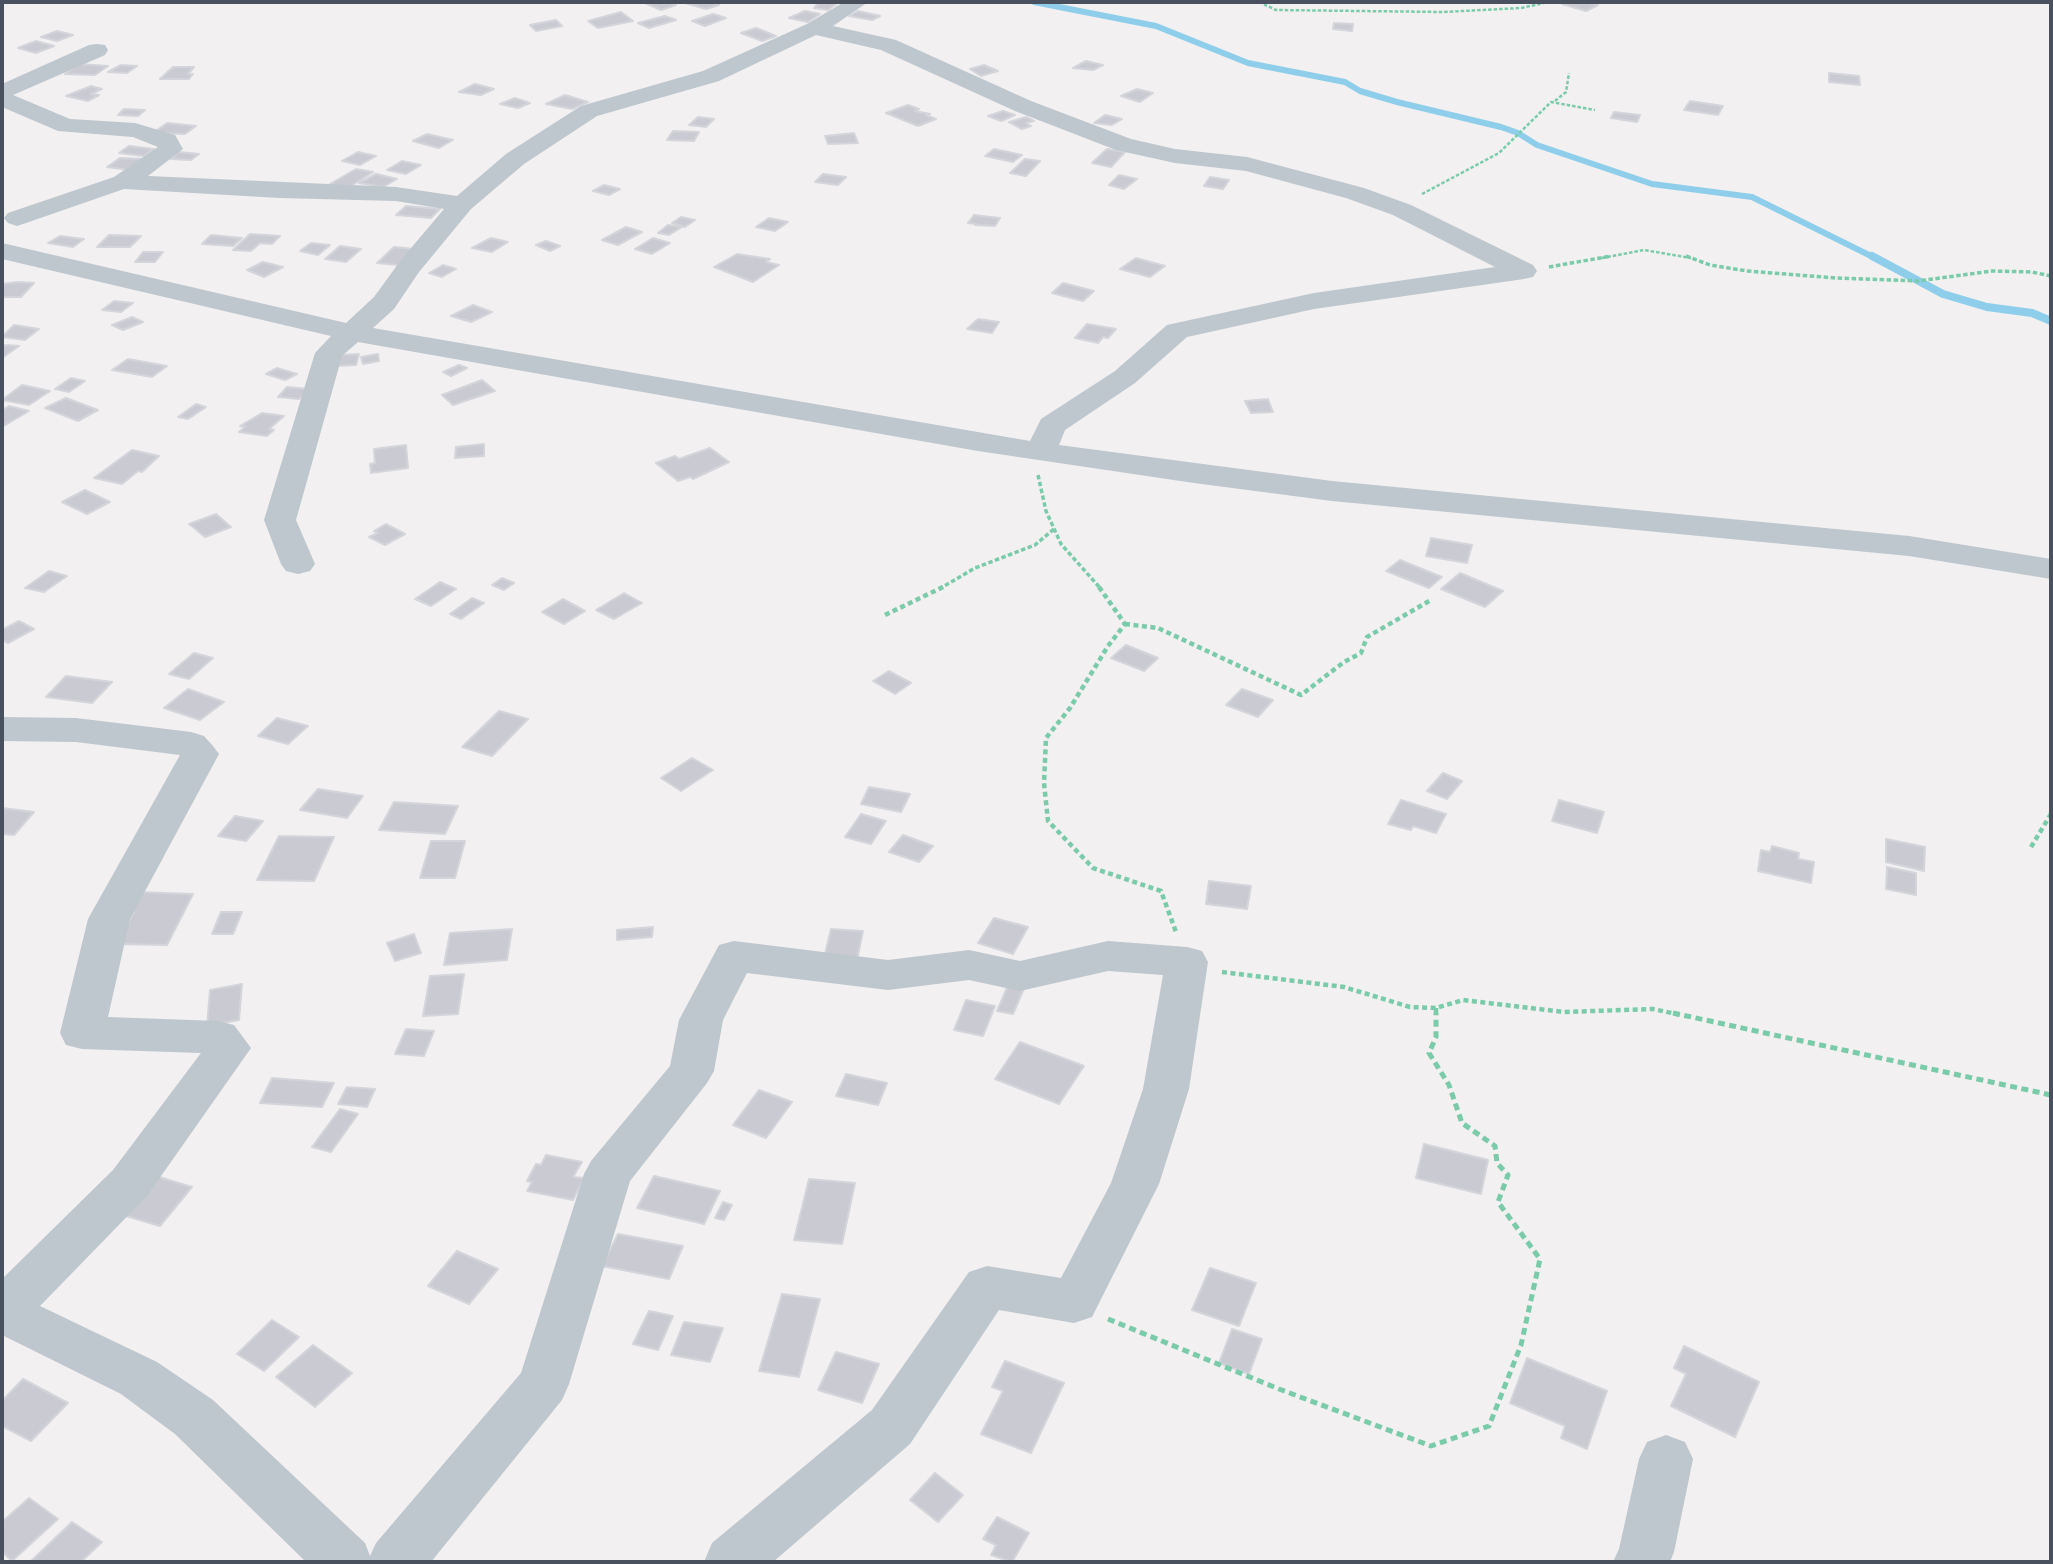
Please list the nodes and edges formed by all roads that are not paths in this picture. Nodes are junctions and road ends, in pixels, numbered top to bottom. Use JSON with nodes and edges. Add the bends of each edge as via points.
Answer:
{"nodes":[{"id":1,"x":858,"y":2,"type":"edge"},
{"id":2,"x":814,"y":28,"type":"junction"},
{"id":3,"x":97,"y":50,"type":"dead end"},
{"id":4,"x":2,"y":92,"type":"edge"},
{"id":5,"x":2,"y":99,"type":"edge"},
{"id":6,"x":123,"y":182,"type":"junction"},
{"id":7,"x":462,"y":204,"type":"junction"},
{"id":8,"x":7,"y":223,"type":"edge"},
{"id":9,"x":2,"y":251,"type":"edge"},
{"id":10,"x":350,"y":331,"type":"junction"},
{"id":11,"x":1042,"y":450,"type":"junction"},
{"id":12,"x":298,"y":564,"type":"dead end"},
{"id":13,"x":2051,"y":569,"type":"edge"},
{"id":14,"x":2,"y":729,"type":"edge"},
{"id":15,"x":2,"y":1311,"type":"edge"},
{"id":16,"x":1666,"y":1460,"type":"dead end"},
{"id":17,"x":345,"y":1562,"type":"edge"},
{"id":18,"x":396,"y":1562,"type":"edge"},
{"id":19,"x":732,"y":1562,"type":"edge"},
{"id":20,"x":1641,"y":1562,"type":"edge"}],
"edges":[{"from":1,"to":2,"type":"street"},
{"from":2,"to":7,"type":"street","via":[[712,76],[590,111],[515,159]]},
{"from":2,"to":11,"type":"street","via":[[888,45],[1124,145],[1247,164],[1356,193],[1524,271],[1314,301],[1177,331],[1125,377],[1052,425]]},
{"from":3,"to":4,"type":"street"},
{"from":5,"to":6,"type":"street","via":[[66,126],[135,130],[167,140],[171,149]]},
{"from":6,"to":7,"type":"street","via":[[396,194]]},
{"from":6,"to":8,"type":"street"},
{"from":7,"to":10,"type":"street","via":[[384,303]]},
{"from":9,"to":10,"type":"street"},
{"from":10,"to":11,"type":"street"},
{"from":10,"to":12,"type":"street","via":[[329,353],[280,520]]},
{"from":11,"to":13,"type":"street","via":[[1332,491],[1909,546]]},
{"from":14,"to":15,"type":"street","via":[[76,730],[191,744],[200,754],[109,919],[82,1033],[218,1037],[229,1048],[130,1183]]},
{"from":15,"to":17,"type":"street","via":[[139,1378],[194,1418]]},
{"from":16,"to":20,"type":"street"},
{"from":18,"to":19,"type":"street","via":[[543,1384],[608,1174],[691,1071],[701,1020],[734,956],[888,975],[970,965],[1020,976],[1108,956],[1187,962],[1166,1089],[1135,1184],[1073,1302],[987,1287],[891,1427]]}]}
